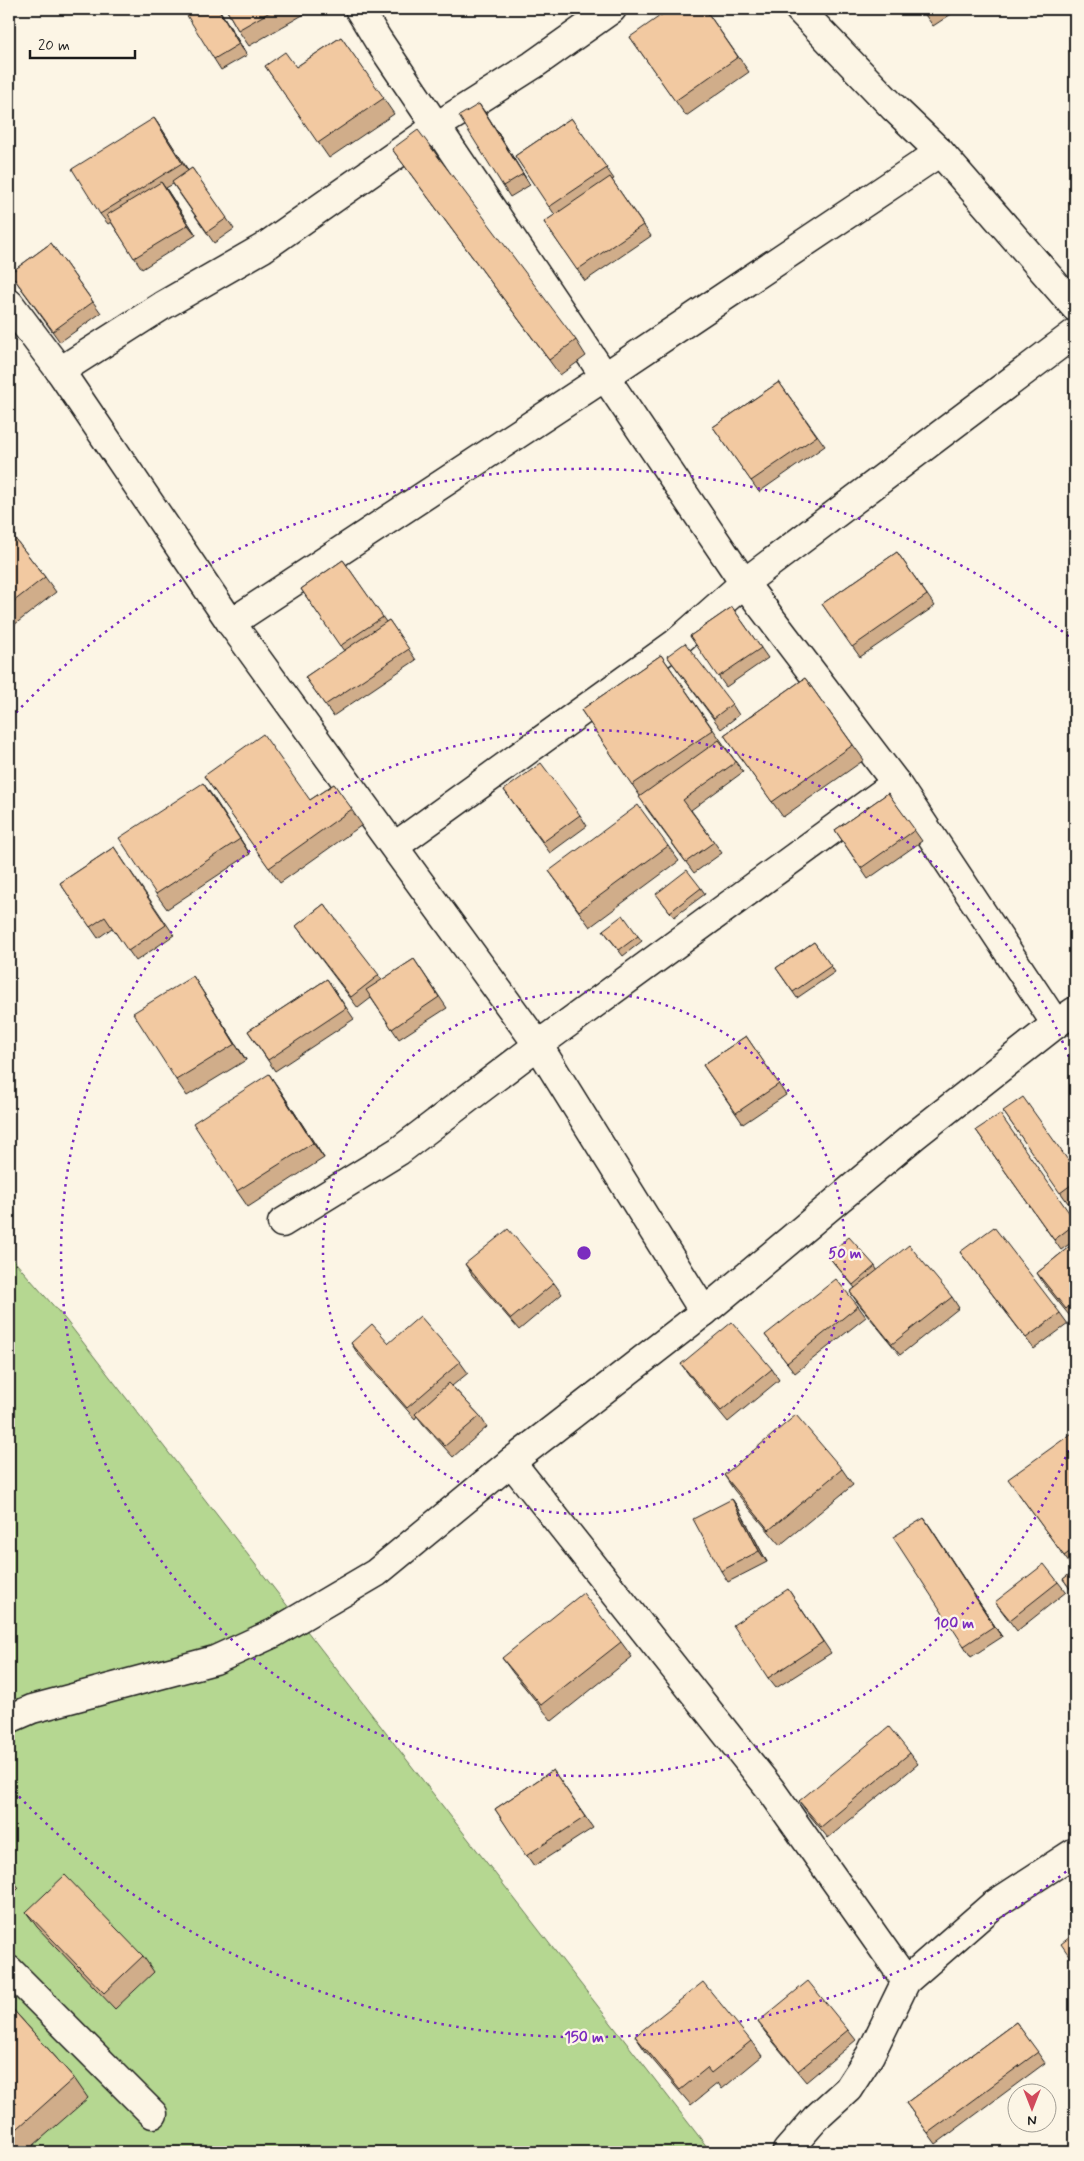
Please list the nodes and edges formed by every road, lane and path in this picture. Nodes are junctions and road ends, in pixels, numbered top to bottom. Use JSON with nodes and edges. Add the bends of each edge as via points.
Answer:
{"nodes":[{"id":1,"x":359,"y":9,"type":"edge"},
{"id":2,"x":612,"y":9,"type":"edge"},
{"id":3,"x":800,"y":9,"type":"edge"},
{"id":4,"x":437,"y":126,"type":"junction"},
{"id":5,"x":940,"y":152,"type":"junction"},
{"id":6,"x":9,"y":303,"type":"edge"},
{"id":7,"x":1075,"y":308,"type":"edge"},
{"id":8,"x":1075,"y":332,"type":"edge"},
{"id":9,"x":60,"y":371,"type":"junction"},
{"id":10,"x":606,"y":376,"type":"junction"},
{"id":11,"x":744,"y":583,"type":"junction"},
{"id":12,"x":231,"y":623,"type":"junction"},
{"id":13,"x":896,"y":783,"type":"junction"},
{"id":14,"x":395,"y":846,"type":"junction"},
{"id":15,"x":1066,"y":1018,"type":"edge"},
{"id":16,"x":538,"y":1044,"type":"junction"},
{"id":17,"x":282,"y":1223,"type":"dead end"},
{"id":18,"x":704,"y":1312,"type":"junction"},
{"id":19,"x":511,"y":1462,"type":"junction"},
{"id":20,"x":9,"y":1719,"type":"edge"},
{"id":21,"x":1075,"y":1852,"type":"edge"},
{"id":22,"x":9,"y":1970,"type":"edge"},
{"id":23,"x":906,"y":1981,"type":"junction"},
{"id":24,"x":153,"y":2114,"type":"dead end"},
{"id":25,"x":787,"y":2151,"type":"dead end"}],
"edges":[{"from":1,"to":4,"type":"street"},
{"from":2,"to":4,"type":"street","via":[[533,65]]},
{"from":3,"to":5,"type":"street"},
{"from":4,"to":9,"type":"street","via":[[263,248],[162,306]]},
{"from":4,"to":10,"type":"street"},
{"from":5,"to":7,"type":"street"},
{"from":5,"to":10,"type":"street"},
{"from":6,"to":9,"type":"street"},
{"from":8,"to":11,"type":"street"},
{"from":9,"to":12,"type":"street"},
{"from":10,"to":11,"type":"street"},
{"from":10,"to":12,"type":"street"},
{"from":11,"to":13,"type":"street"},
{"from":11,"to":14,"type":"street","via":[[676,643]]},
{"from":12,"to":14,"type":"street"},
{"from":13,"to":15,"type":"street"},
{"from":13,"to":16,"type":"street"},
{"from":14,"to":16,"type":"street"},
{"from":15,"to":18,"type":"street","via":[[914,1136]]},
{"from":16,"to":17,"type":"street","via":[[399,1151]]},
{"from":16,"to":18,"type":"street"},
{"from":18,"to":19,"type":"street"},
{"from":19,"to":20,"type":"street","via":[[376,1573],[274,1633],[215,1660],[32,1709]]},
{"from":19,"to":23,"type":"street","via":[[771,1790]]},
{"from":21,"to":23,"type":"street","via":[[992,1906]]},
{"from":22,"to":24,"type":"street"},
{"from":23,"to":25,"type":"street","via":[[870,2056],[848,2089]]}]}
